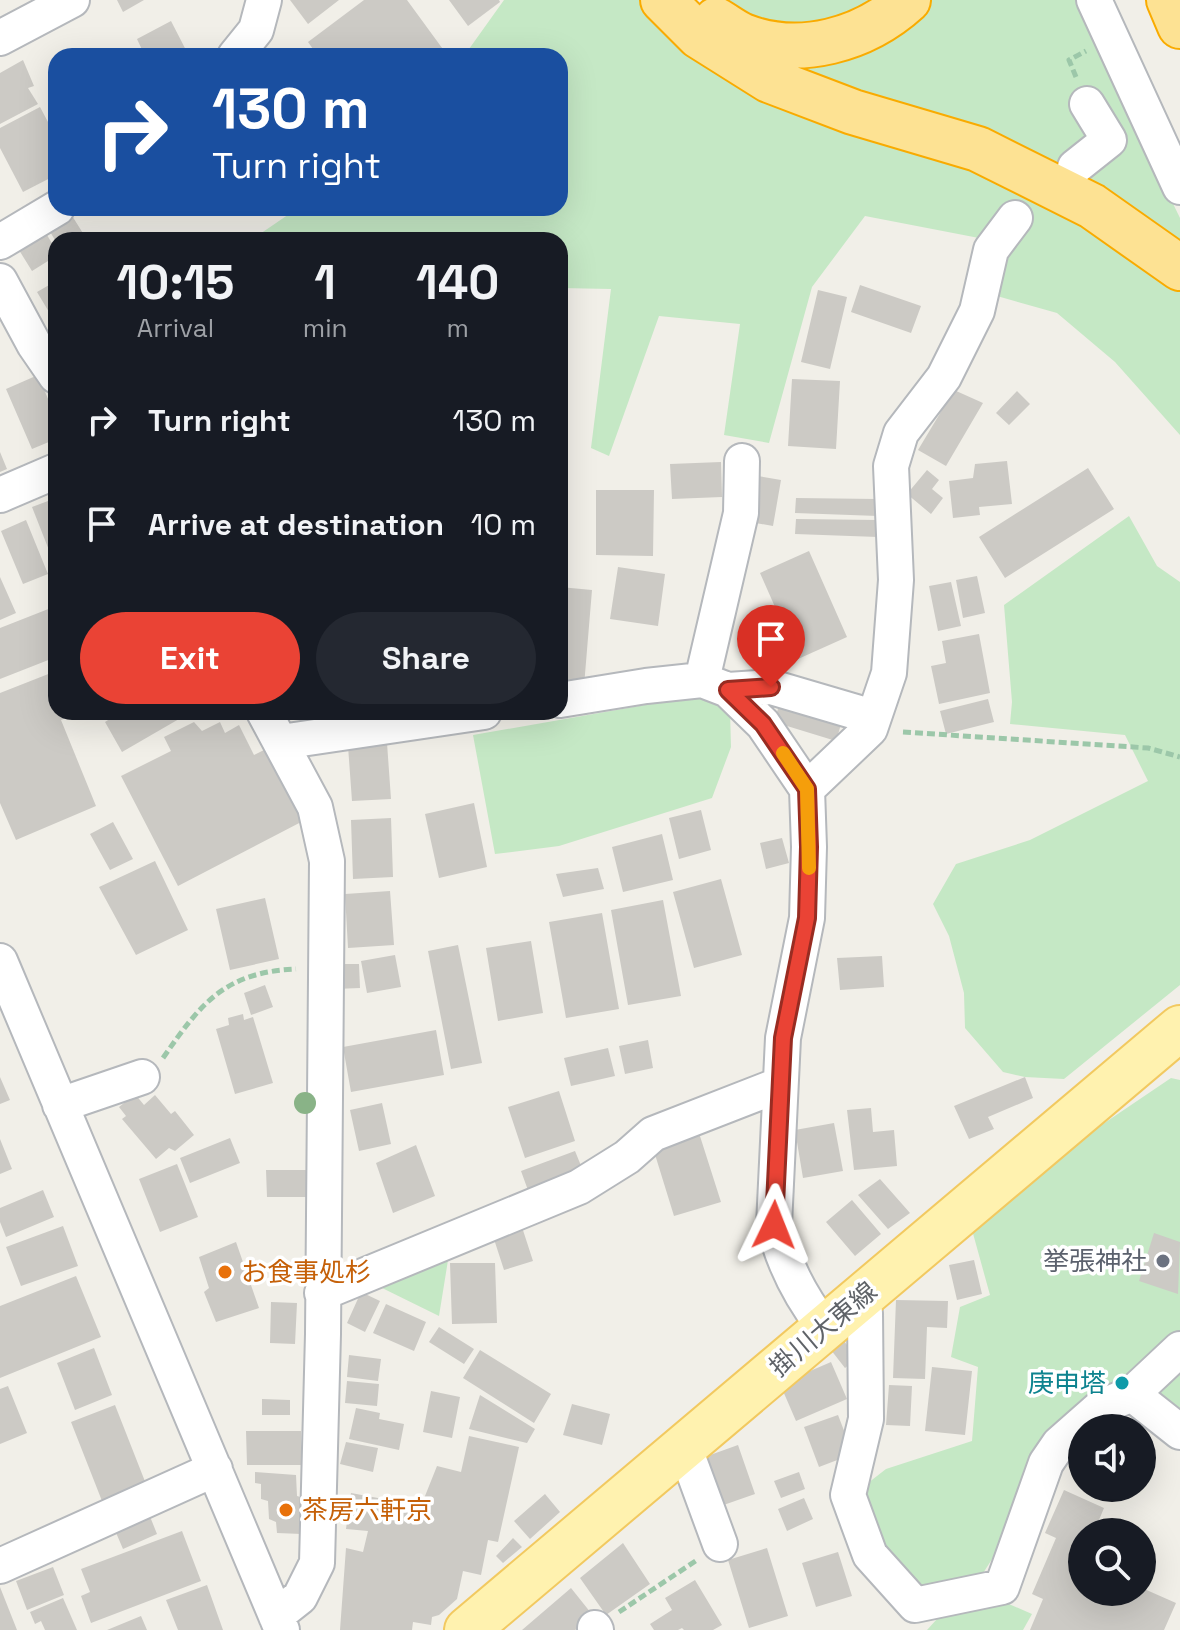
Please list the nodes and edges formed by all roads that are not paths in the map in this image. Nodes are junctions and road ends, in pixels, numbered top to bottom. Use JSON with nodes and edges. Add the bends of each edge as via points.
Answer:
{"nodes":[{"id":1,"x":72,"y":0,"type":"edge"},
{"id":2,"x":264,"y":0,"type":"edge"},
{"id":3,"x":663,"y":0,"type":"edge"},
{"id":4,"x":688,"y":0,"type":"edge"},
{"id":5,"x":908,"y":0,"type":"edge"},
{"id":6,"x":1094,"y":0,"type":"edge"},
{"id":7,"x":1169,"y":0,"type":"edge"},
{"id":8,"x":1180,"y":26,"type":"edge"},
{"id":9,"x":0,"y":38,"type":"edge"},
{"id":10,"x":241,"y":48,"type":"edge"},
{"id":11,"x":1087,"y":104,"type":"dead end"},
{"id":12,"x":1075,"y":167,"type":"dead end"},
{"id":13,"x":1180,"y":187,"type":"edge"},
{"id":14,"x":48,"y":213,"type":"edge"},
{"id":15,"x":1015,"y":218,"type":"dead end"},
{"id":16,"x":0,"y":242,"type":"edge"},
{"id":17,"x":1180,"y":268,"type":"edge"},
{"id":18,"x":0,"y":281,"type":"edge"},
{"id":19,"x":48,"y":364,"type":"edge"},
{"id":20,"x":742,"y":461,"type":"dead end"},
{"id":21,"x":48,"y":474,"type":"edge"},
{"id":22,"x":0,"y":495,"type":"edge"},
{"id":23,"x":715,"y":685,"type":"junction"},
{"id":24,"x":568,"y":699,"type":"edge"},
{"id":25,"x":269,"y":720,"type":"edge"},
{"id":26,"x":430,"y":720,"type":"edge"},
{"id":27,"x":871,"y":723,"type":"junction"},
{"id":28,"x":281,"y":742,"type":"junction"},
{"id":29,"x":807,"y":789,"type":"junction"},
{"id":30,"x":0,"y":961,"type":"edge"},
{"id":31,"x":7,"y":998,"type":"edge"},
{"id":32,"x":1180,"y":1028,"type":"edge"},
{"id":33,"x":142,"y":1077,"type":"road end"},
{"id":34,"x":779,"y":1085,"type":"junction"},
{"id":35,"x":60,"y":1105,"type":"junction"},
{"id":36,"x":322,"y":1293,"type":"junction"},
{"id":37,"x":840,"y":1314,"type":"junction"},
{"id":38,"x":1180,"y":1349,"type":"edge"},
{"id":39,"x":1132,"y":1394,"type":"junction"},
{"id":40,"x":1180,"y":1432,"type":"edge"},
{"id":41,"x":684,"y":1446,"type":"junction"},
{"id":42,"x":215,"y":1469,"type":"junction"},
{"id":43,"x":720,"y":1544,"type":"road end"},
{"id":44,"x":3,"y":1556,"type":"edge"},
{"id":45,"x":911,"y":1618,"type":"edge"},
{"id":46,"x":279,"y":1623,"type":"edge"},
{"id":47,"x":467,"y":1630,"type":"edge"}],
"edges":[{"from":1,"to":9,"type":"street"},
{"from":2,"to":10,"type":"street","via":[[256,30]]},
{"from":3,"to":17,"type":"highway","via":[[699,36],[769,80],[853,112],[978,149],[1092,206]]},
{"from":4,"to":5,"type":"highway","via":[[740,35],[774,45],[819,44],[860,33]]},
{"from":6,"to":13,"type":"street"},
{"from":7,"to":8,"type":"highway"},
{"from":11,"to":12,"type":"street","via":[[1109,140]]},
{"from":14,"to":16,"type":"street"},
{"from":15,"to":27,"type":"street","via":[[991,250],[977,311],[944,377],[901,433],[891,466],[896,580],[889,673]]},
{"from":18,"to":19,"type":"street"},
{"from":20,"to":23,"type":"street","via":[[741,513]]},
{"from":21,"to":22,"type":"street"},
{"from":23,"to":24,"type":"street","via":[[646,686]]},
{"from":23,"to":27,"type":"street","via":[[771,687]]},
{"from":23,"to":29,"type":"street","via":[[763,724]]},
{"from":25,"to":28,"type":"street"},
{"from":26,"to":28,"type":"street"},
{"from":27,"to":29,"type":"street"},
{"from":28,"to":36,"type":"street","via":[[315,807],[327,861]]},
{"from":29,"to":34,"type":"street","via":[[807,918]]},
{"from":30,"to":31,"type":"street"},
{"from":31,"to":35,"type":"street"},
{"from":32,"to":37,"type":"main road","name":"掛川大東線"},
{"from":33,"to":35,"type":"street"},
{"from":34,"to":36,"type":"street","via":[[653,1134],[579,1187]]},
{"from":34,"to":37,"type":"street","via":[[774,1225],[780,1252],[809,1308]]},
{"from":35,"to":42,"type":"street"},
{"from":36,"to":46,"type":"street","via":[[317,1563]]},
{"from":37,"to":41,"type":"main road","name":"掛川大東線"},
{"from":37,"to":45,"type":"street","via":[[865,1313],[866,1419],[848,1495],[870,1555]]},
{"from":38,"to":39,"type":"street"},
{"from":39,"to":40,"type":"street"},
{"from":39,"to":45,"type":"street","via":[[1101,1407],[1059,1444],[1046,1463],[1002,1587]]},
{"from":41,"to":43,"type":"street"},
{"from":41,"to":47,"type":"main road","name":"掛川大東線"},
{"from":42,"to":44,"type":"street"},
{"from":42,"to":46,"type":"street"}]}
